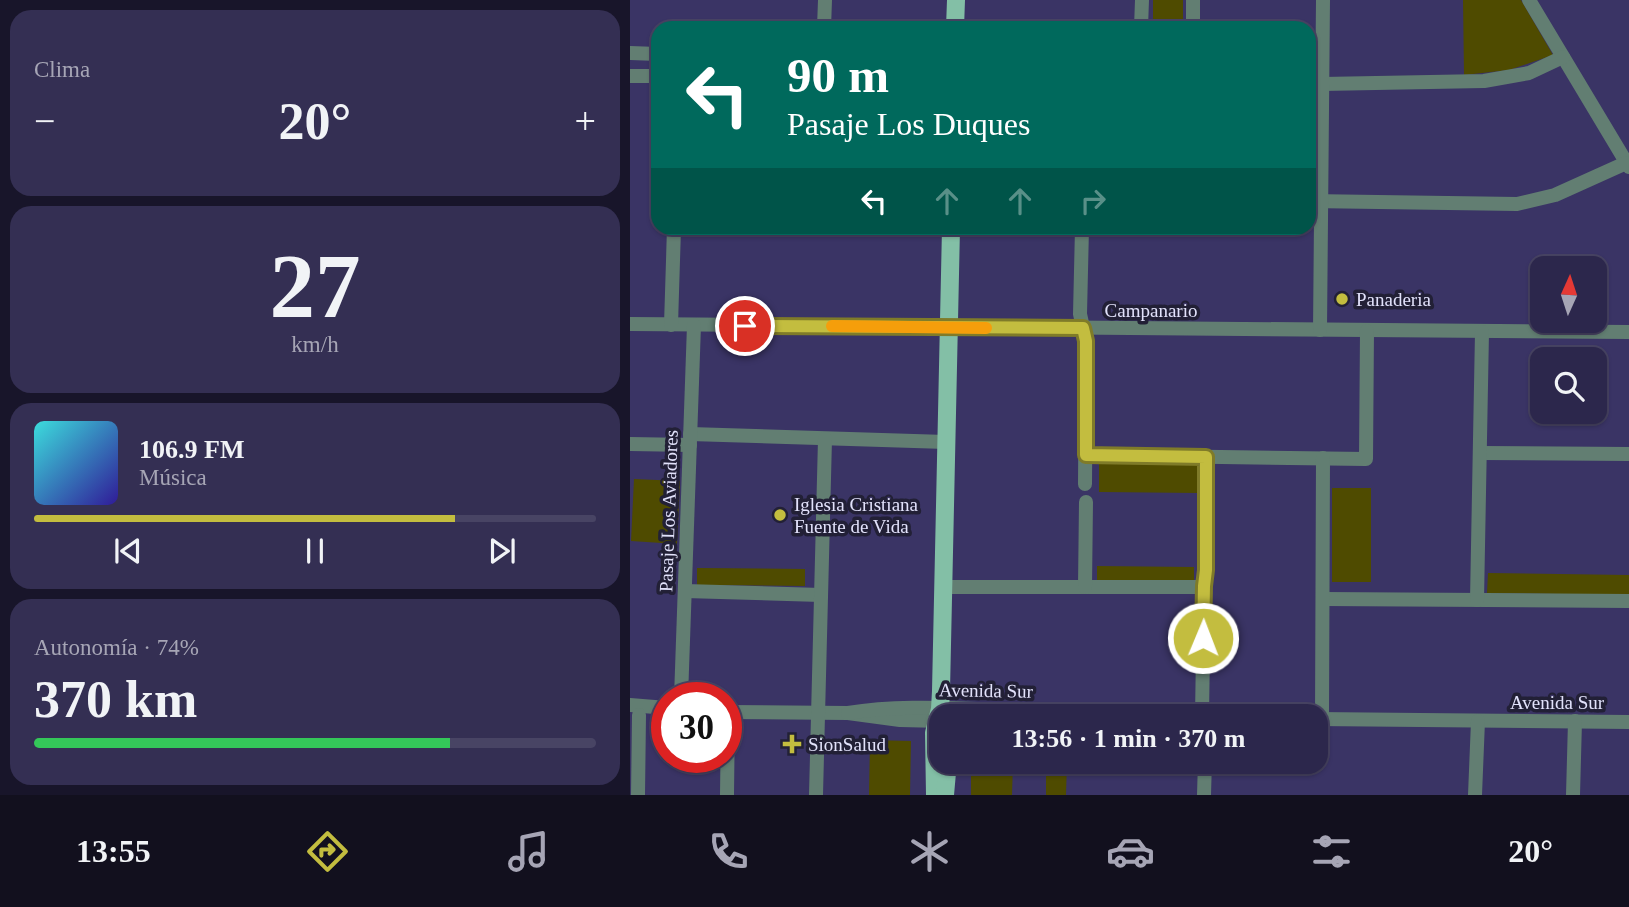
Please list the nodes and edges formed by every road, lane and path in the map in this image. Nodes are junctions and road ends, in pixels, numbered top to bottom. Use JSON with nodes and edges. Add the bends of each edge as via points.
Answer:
{"nodes":[{"id":1,"x":825,"y":0,"type":"edge"},
{"id":2,"x":956,"y":0,"type":"edge"},
{"id":3,"x":1142,"y":0,"type":"edge"},
{"id":4,"x":1193,"y":0,"type":"edge"},
{"id":5,"x":1323,"y":0,"type":"edge"},
{"id":6,"x":1529,"y":0,"type":"edge"},
{"id":7,"x":824,"y":21,"type":"edge"},
{"id":8,"x":956,"y":21,"type":"edge"},
{"id":9,"x":1141,"y":21,"type":"edge"},
{"id":10,"x":1193,"y":21,"type":"edge"},
{"id":11,"x":630,"y":54,"type":"edge"},
{"id":12,"x":651,"y":54,"type":"edge"},
{"id":13,"x":1563,"y":57,"type":"junction"},
{"id":14,"x":630,"y":76,"type":"edge"},
{"id":15,"x":651,"y":76,"type":"edge"},
{"id":16,"x":1322,"y":84,"type":"junction"},
{"id":17,"x":1628,"y":165,"type":"edge"},
{"id":18,"x":1316,"y":184,"type":"edge"},
{"id":19,"x":1316,"y":201,"type":"edge"},
{"id":20,"x":1316,"y":227,"type":"edge"},
{"id":21,"x":674,"y":235,"type":"edge"},
{"id":22,"x":951,"y":235,"type":"edge"},
{"id":23,"x":1082,"y":235,"type":"edge"},
{"id":24,"x":630,"y":324,"type":"edge"},
{"id":25,"x":671,"y":325,"type":"junction"},
{"id":26,"x":694,"y":325,"type":"junction"},
{"id":27,"x":949,"y":327,"type":"junction"},
{"id":28,"x":1083,"y":328,"type":"junction"},
{"id":29,"x":1320,"y":330,"type":"junction"},
{"id":30,"x":1367,"y":331,"type":"junction"},
{"id":31,"x":1482,"y":332,"type":"junction"},
{"id":32,"x":1629,"y":332,"type":"edge"},
{"id":33,"x":825,"y":439,"type":"junction"},
{"id":34,"x":690,"y":440,"type":"junction"},
{"id":35,"x":946,"y":442,"type":"junction"},
{"id":36,"x":630,"y":444,"type":"edge"},
{"id":37,"x":1480,"y":453,"type":"junction"},
{"id":38,"x":1629,"y":454,"type":"edge"},
{"id":39,"x":1086,"y":455,"type":"junction"},
{"id":40,"x":1206,"y":457,"type":"junction"},
{"id":41,"x":1323,"y":458,"type":"junction"},
{"id":42,"x":1085,"y":484,"type":"dead end"},
{"id":43,"x":1086,"y":502,"type":"dead end"},
{"id":44,"x":1204,"y":586,"type":"junction"},
{"id":45,"x":943,"y":587,"type":"junction"},
{"id":46,"x":1086,"y":587,"type":"junction"},
{"id":47,"x":685,"y":591,"type":"junction"},
{"id":48,"x":821,"y":595,"type":"junction"},
{"id":49,"x":1323,"y":599,"type":"junction"},
{"id":50,"x":1477,"y":600,"type":"junction"},
{"id":51,"x":1629,"y":601,"type":"edge"},
{"id":52,"x":682,"y":682,"type":"edge"},
{"id":53,"x":940,"y":704,"type":"edge"},
{"id":54,"x":1202,"y":704,"type":"edge"},
{"id":55,"x":1320,"y":704,"type":"edge"},
{"id":56,"x":651,"y":711,"type":"edge"},
{"id":57,"x":633,"y":712,"type":"edge"},
{"id":58,"x":742,"y":712,"type":"edge"},
{"id":59,"x":818,"y":713,"type":"junction"},
{"id":60,"x":929,"y":716,"type":"edge"},
{"id":61,"x":1328,"y":719,"type":"edge"},
{"id":62,"x":1478,"y":721,"type":"junction"},
{"id":63,"x":1575,"y":722,"type":"junction"},
{"id":64,"x":1629,"y":722,"type":"edge"},
{"id":65,"x":727,"y":773,"type":"edge"},
{"id":66,"x":935,"y":774,"type":"edge"},
{"id":67,"x":947,"y":774,"type":"edge"},
{"id":68,"x":1205,"y":774,"type":"edge"},
{"id":69,"x":638,"y":795,"type":"edge"},
{"id":70,"x":727,"y":795,"type":"edge"},
{"id":71,"x":816,"y":795,"type":"edge"},
{"id":72,"x":935,"y":795,"type":"edge"},
{"id":73,"x":945,"y":795,"type":"edge"},
{"id":74,"x":1204,"y":795,"type":"edge"},
{"id":75,"x":1475,"y":795,"type":"edge"},
{"id":76,"x":1573,"y":795,"type":"edge"}],
"edges":[{"from":1,"to":7,"type":"street"},
{"from":2,"to":8,"type":"main road"},
{"from":3,"to":9,"type":"street"},
{"from":4,"to":10,"type":"street"},
{"from":5,"to":16,"type":"street"},
{"from":6,"to":13,"type":"street"},
{"from":11,"to":12,"type":"street"},
{"from":13,"to":16,"type":"street","via":[[1529,73],[1484,81]]},
{"from":13,"to":17,"type":"street"},
{"from":14,"to":15,"type":"street"},
{"from":16,"to":18,"type":"street"},
{"from":17,"to":19,"type":"street","via":[[1555,195],[1517,204]]},
{"from":20,"to":29,"type":"street"},
{"from":21,"to":25,"type":"street"},
{"from":22,"to":27,"type":"main road"},
{"from":23,"to":28,"type":"street"},
{"from":24,"to":25,"type":"street","name":"Campanario"},
{"from":25,"to":26,"type":"street","name":"Campanario"},
{"from":26,"to":27,"type":"street","name":"Campanario"},
{"from":26,"to":34,"type":"street","name":"Pasaje Los Aviadores"},
{"from":27,"to":28,"type":"street","name":"Campanario"},
{"from":27,"to":35,"type":"main road"},
{"from":28,"to":29,"type":"street","name":"Campanario"},
{"from":28,"to":39,"type":"street"},
{"from":29,"to":30,"type":"street","name":"Campanario"},
{"from":30,"to":31,"type":"street","name":"Campanario"},
{"from":30,"to":41,"type":"street","via":[[1366,459]]},
{"from":31,"to":32,"type":"street","name":"Campanario"},
{"from":31,"to":37,"type":"street"},
{"from":33,"to":34,"type":"street"},
{"from":33,"to":35,"type":"street"},
{"from":33,"to":48,"type":"street"},
{"from":34,"to":36,"type":"street"},
{"from":34,"to":47,"type":"street","name":"Pasaje Los Aviadores"},
{"from":35,"to":45,"type":"main road"},
{"from":37,"to":38,"type":"street"},
{"from":37,"to":50,"type":"street"},
{"from":39,"to":40,"type":"street"},
{"from":39,"to":42,"type":"street"},
{"from":40,"to":41,"type":"street"},
{"from":40,"to":44,"type":"street"},
{"from":41,"to":49,"type":"street"},
{"from":43,"to":46,"type":"street"},
{"from":44,"to":46,"type":"street"},
{"from":44,"to":54,"type":"street"},
{"from":45,"to":46,"type":"street"},
{"from":45,"to":53,"type":"main road"},
{"from":47,"to":48,"type":"street"},
{"from":47,"to":52,"type":"street","name":"Pasaje Los Aviadores"},
{"from":48,"to":59,"type":"street"},
{"from":49,"to":50,"type":"street"},
{"from":49,"to":55,"type":"street"},
{"from":50,"to":51,"type":"street"},
{"from":56,"to":57,"type":"street"},
{"from":57,"to":69,"type":"street"},
{"from":58,"to":59,"type":"street","name":"Avenida Sur"},
{"from":59,"to":60,"type":"street","name":"Avenida Sur","via":[[880,709]]},
{"from":59,"to":71,"type":"street"},
{"from":61,"to":62,"type":"street","name":"Avenida Sur"},
{"from":62,"to":63,"type":"street","name":"Avenida Sur"},
{"from":62,"to":75,"type":"street"},
{"from":63,"to":64,"type":"street","name":"Avenida Sur"},
{"from":63,"to":76,"type":"street"},
{"from":65,"to":70,"type":"street"},
{"from":66,"to":72,"type":"main road"},
{"from":67,"to":73,"type":"main road"},
{"from":68,"to":74,"type":"street"}]}
